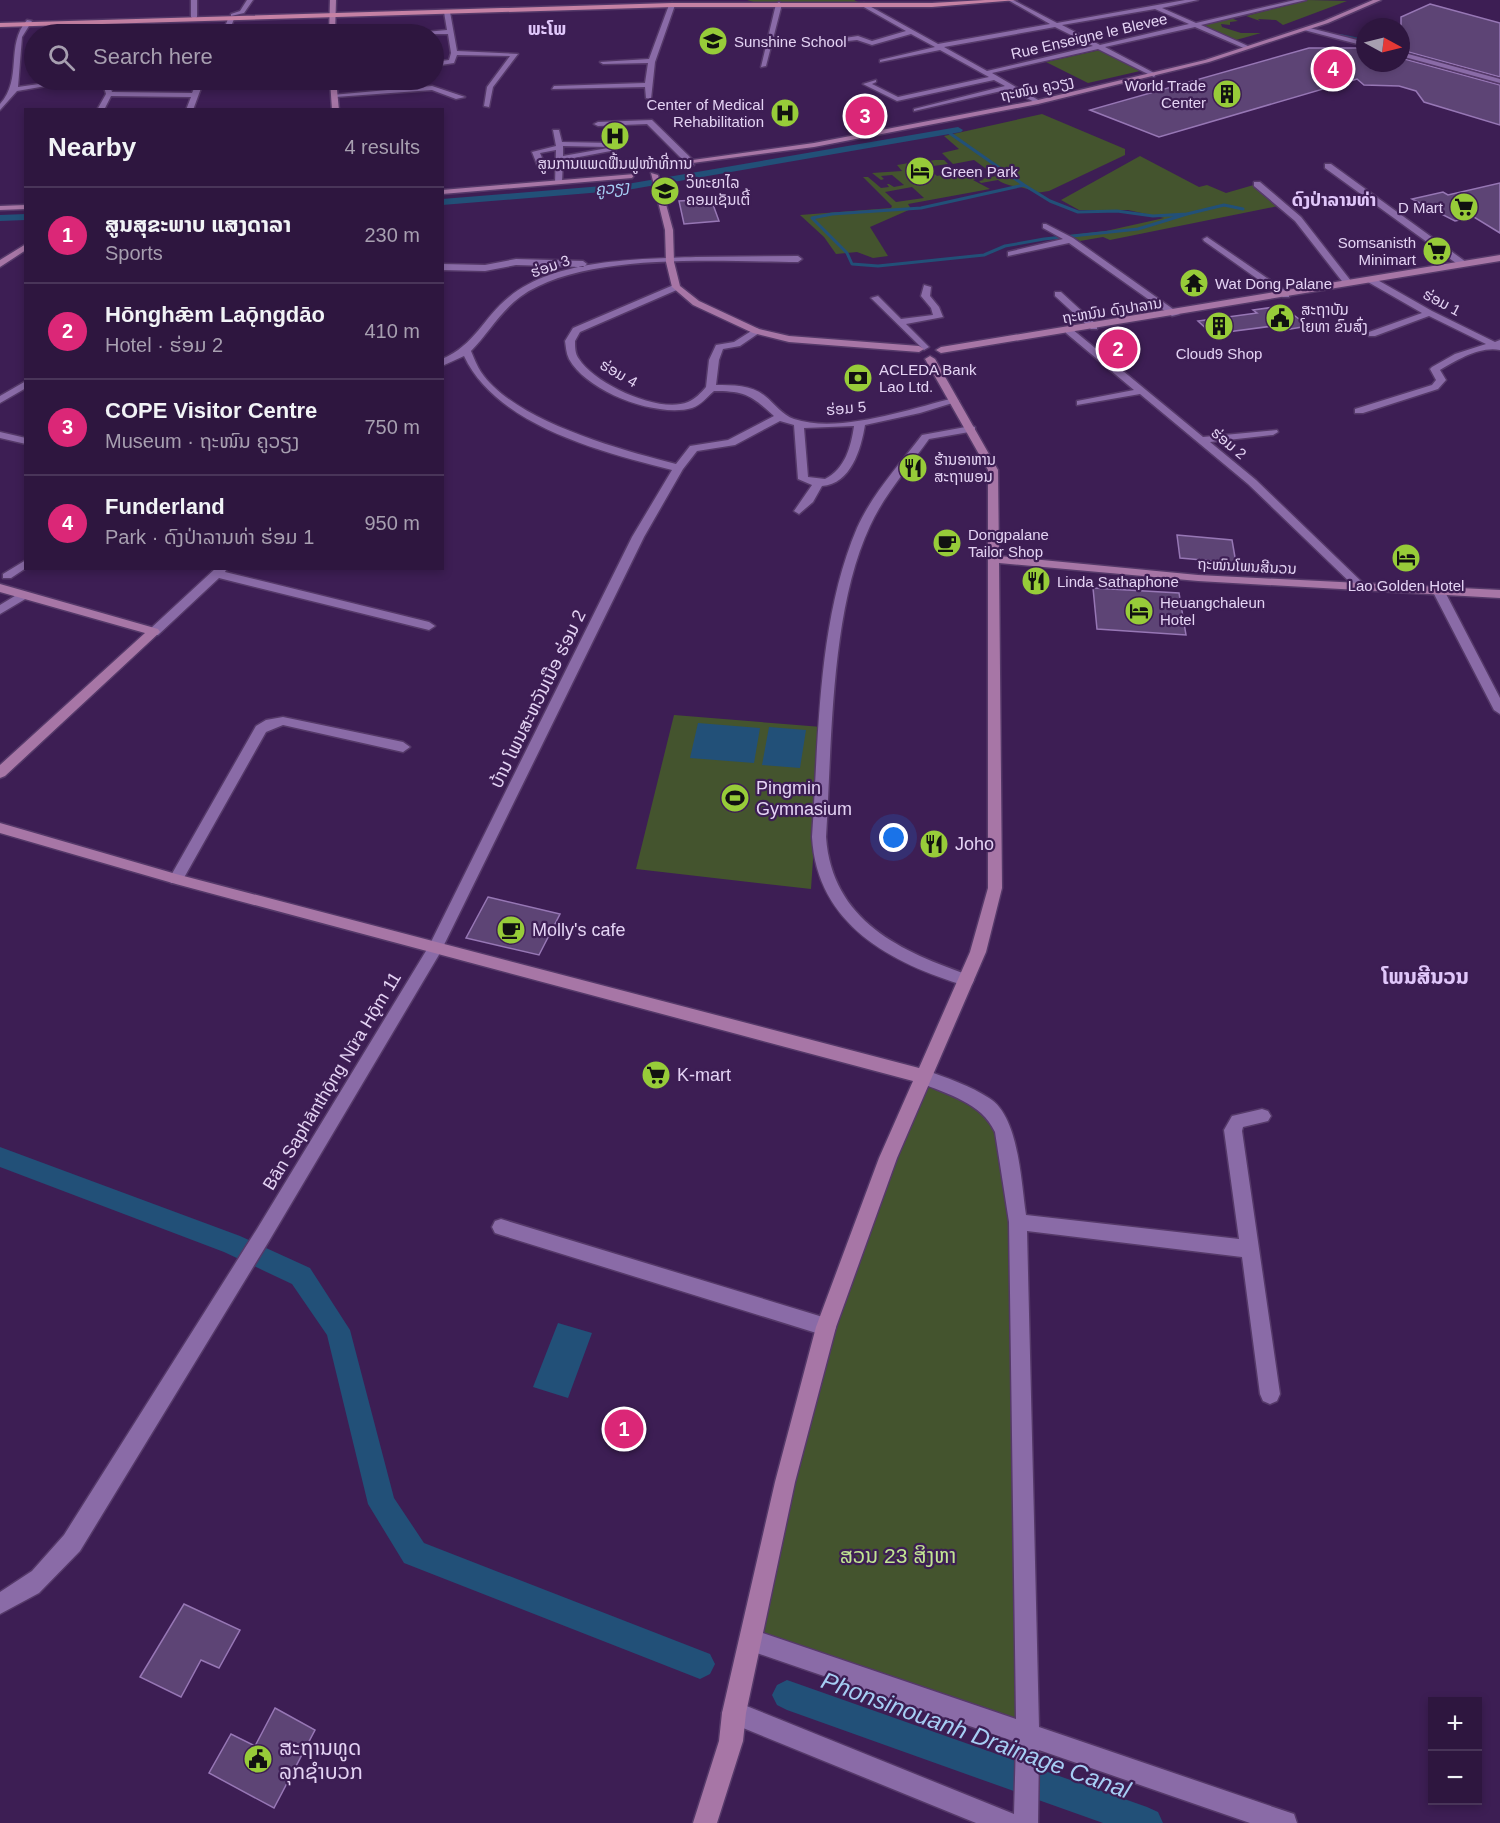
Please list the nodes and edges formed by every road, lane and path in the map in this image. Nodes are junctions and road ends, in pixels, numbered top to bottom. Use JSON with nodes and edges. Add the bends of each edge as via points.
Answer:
{"nodes":[{"id":1,"x":194,"y":0,"type":"edge"},
{"id":2,"x":250,"y":0,"type":"edge"},
{"id":3,"x":333,"y":0,"type":"edge"},
{"id":4,"x":742,"y":0,"type":"edge"},
{"id":5,"x":747,"y":0,"type":"edge"},
{"id":6,"x":1014,"y":0,"type":"edge"},
{"id":7,"x":1139,"y":0,"type":"edge"},
{"id":8,"x":1195,"y":0,"type":"edge"},
{"id":9,"x":1304,"y":0,"type":"edge"},
{"id":10,"x":1377,"y":0,"type":"edge"},
{"id":11,"x":1010,"y":1,"type":"edge"},
{"id":12,"x":671,"y":2,"type":"edge"},
{"id":13,"x":716,"y":2,"type":"edge"},
{"id":14,"x":975,"y":2,"type":"edge"},
{"id":15,"x":932,"y":3,"type":"edge"},
{"id":16,"x":760,"y":4,"type":"junction"},
{"id":17,"x":779,"y":4,"type":"junction"},
{"id":18,"x":864,"y":5,"type":"junction"},
{"id":19,"x":1155,"y":7,"type":"junction"},
{"id":20,"x":447,"y":12,"type":"junction"},
{"id":21,"x":332,"y":14,"type":"junction"},
{"id":22,"x":194,"y":17,"type":"junction"},
{"id":23,"x":232,"y":17,"type":"junction"},
{"id":24,"x":0,"y":23,"type":"edge"},
{"id":25,"x":27,"y":23,"type":"junction"},
{"id":26,"x":229,"y":24,"type":"edge"},
{"id":27,"x":332,"y":24,"type":"edge"},
{"id":28,"x":1059,"y":26,"type":"junction"},
{"id":29,"x":1197,"y":26,"type":"junction"},
{"id":30,"x":1306,"y":28,"type":"junction"},
{"id":31,"x":24,"y":29,"type":"edge"},
{"id":32,"x":444,"y":32,"type":"edge"},
{"id":33,"x":449,"y":32,"type":"junction"},
{"id":34,"x":910,"y":32,"type":"junction"},
{"id":35,"x":821,"y":42,"type":"dead end"},
{"id":36,"x":1356,"y":42,"type":"edge"},
{"id":37,"x":939,"y":47,"type":"junction"},
{"id":38,"x":1102,"y":47,"type":"junction"},
{"id":39,"x":1246,"y":47,"type":"junction"},
{"id":40,"x":454,"y":53,"type":"junction"},
{"id":41,"x":1410,"y":56,"type":"edge"},
{"id":42,"x":653,"y":61,"type":"junction"},
{"id":43,"x":882,"y":61,"type":"dead end"},
{"id":44,"x":603,"y":62,"type":"dead end"},
{"id":45,"x":444,"y":63,"type":"edge"},
{"id":46,"x":763,"y":66,"type":"dead end"},
{"id":47,"x":985,"y":73,"type":"junction"},
{"id":48,"x":1154,"y":75,"type":"junction"},
{"id":49,"x":994,"y":78,"type":"junction"},
{"id":50,"x":874,"y":81,"type":"dead end"},
{"id":51,"x":1500,"y":81,"type":"edge"},
{"id":52,"x":647,"y":85,"type":"junction"},
{"id":53,"x":1010,"y":87,"type":"junction"},
{"id":54,"x":24,"y":88,"type":"edge"},
{"id":55,"x":554,"y":88,"type":"dead end"},
{"id":56,"x":15,"y":89,"type":"junction"},
{"id":57,"x":108,"y":90,"type":"edge"},
{"id":58,"x":197,"y":90,"type":"edge"},
{"id":59,"x":334,"y":90,"type":"edge"},
{"id":60,"x":404,"y":90,"type":"edge"},
{"id":61,"x":440,"y":90,"type":"edge"},
{"id":62,"x":109,"y":94,"type":"junction"},
{"id":63,"x":195,"y":95,"type":"junction"},
{"id":64,"x":335,"y":95,"type":"junction"},
{"id":65,"x":462,"y":97,"type":"dead end"},
{"id":66,"x":649,"y":98,"type":"dead end"},
{"id":67,"x":1038,"y":102,"type":"junction"},
{"id":68,"x":488,"y":106,"type":"dead end"},
{"id":69,"x":0,"y":108,"type":"edge"},
{"id":70,"x":101,"y":108,"type":"edge"},
{"id":71,"x":190,"y":108,"type":"edge"},
{"id":72,"x":336,"y":108,"type":"edge"},
{"id":73,"x":916,"y":110,"type":"dead end"},
{"id":74,"x":598,"y":124,"type":"dead end"},
{"id":75,"x":556,"y":132,"type":"dead end"},
{"id":76,"x":560,"y":146,"type":"junction"},
{"id":77,"x":558,"y":159,"type":"junction"},
{"id":78,"x":692,"y":163,"type":"junction"},
{"id":79,"x":542,"y":166,"type":"dead end"},
{"id":80,"x":1328,"y":166,"type":"dead end"},
{"id":81,"x":638,"y":172,"type":"junction"},
{"id":82,"x":655,"y":178,"type":"junction"},
{"id":83,"x":558,"y":182,"type":"junction"},
{"id":84,"x":1257,"y":184,"type":"dead end"},
{"id":85,"x":444,"y":192,"type":"edge"},
{"id":86,"x":24,"y":207,"type":"edge"},
{"id":87,"x":0,"y":208,"type":"edge"},
{"id":88,"x":1046,"y":226,"type":"dead end"},
{"id":89,"x":1070,"y":239,"type":"junction"},
{"id":90,"x":1207,"y":239,"type":"dead end"},
{"id":91,"x":24,"y":247,"type":"edge"},
{"id":92,"x":1011,"y":254,"type":"dead end"},
{"id":93,"x":1500,"y":258,"type":"edge"},
{"id":94,"x":798,"y":260,"type":"dead end"},
{"id":95,"x":669,"y":262,"type":"junction"},
{"id":96,"x":0,"y":264,"type":"edge"},
{"id":97,"x":1463,"y":264,"type":"junction"},
{"id":98,"x":602,"y":265,"type":"junction"},
{"id":99,"x":444,"y":267,"type":"edge"},
{"id":100,"x":1371,"y":280,"type":"junction"},
{"id":101,"x":1348,"y":283,"type":"junction"},
{"id":102,"x":676,"y":287,"type":"junction"},
{"id":103,"x":927,"y":287,"type":"dead end"},
{"id":104,"x":1058,"y":294,"type":"dead end"},
{"id":105,"x":1286,"y":295,"type":"junction"},
{"id":106,"x":874,"y":298,"type":"dead end"},
{"id":107,"x":1429,"y":313,"type":"junction"},
{"id":108,"x":1175,"y":314,"type":"junction"},
{"id":109,"x":901,"y":322,"type":"junction"},
{"id":110,"x":1094,"y":327,"type":"junction"},
{"id":111,"x":756,"y":331,"type":"junction"},
{"id":112,"x":1069,"y":331,"type":"junction"},
{"id":113,"x":1372,"y":334,"type":"dead end"},
{"id":114,"x":1499,"y":346,"type":"edge"},
{"id":115,"x":466,"y":351,"type":"junction"},
{"id":116,"x":928,"y":351,"type":"junction"},
{"id":117,"x":444,"y":362,"type":"edge"},
{"id":118,"x":24,"y":385,"type":"edge"},
{"id":119,"x":711,"y":388,"type":"junction"},
{"id":120,"x":1142,"y":391,"type":"junction"},
{"id":121,"x":11,"y":393,"type":"junction"},
{"id":122,"x":24,"y":395,"type":"edge"},
{"id":123,"x":0,"y":400,"type":"edge"},
{"id":124,"x":954,"y":401,"type":"junction"},
{"id":125,"x":1081,"y":403,"type":"dead end"},
{"id":126,"x":1359,"y":411,"type":"dead end"},
{"id":127,"x":780,"y":417,"type":"junction"},
{"id":128,"x":860,"y":422,"type":"junction"},
{"id":129,"x":799,"y":424,"type":"junction"},
{"id":130,"x":971,"y":429,"type":"junction"},
{"id":131,"x":1273,"y":432,"type":"dead end"},
{"id":132,"x":0,"y":435,"type":"edge"},
{"id":133,"x":1202,"y":440,"type":"junction"},
{"id":134,"x":24,"y":441,"type":"edge"},
{"id":135,"x":678,"y":468,"type":"junction"},
{"id":136,"x":818,"y":484,"type":"junction"},
{"id":137,"x":799,"y":511,"type":"dead end"},
{"id":138,"x":992,"y":559,"type":"junction"},
{"id":139,"x":24,"y":564,"type":"edge"},
{"id":140,"x":219,"y":571,"type":"edge"},
{"id":141,"x":7,"y":576,"type":"dead end"},
{"id":142,"x":1361,"y":587,"type":"junction"},
{"id":143,"x":0,"y":588,"type":"edge"},
{"id":144,"x":1439,"y":592,"type":"junction"},
{"id":145,"x":1500,"y":594,"type":"edge"},
{"id":146,"x":23,"y":595,"type":"junction"},
{"id":147,"x":0,"y":610,"type":"edge"},
{"id":148,"x":429,"y":626,"type":"dead end"},
{"id":149,"x":154,"y":632,"type":"junction"},
{"id":150,"x":1500,"y":710,"type":"edge"},
{"id":151,"x":403,"y":747,"type":"dead end"},
{"id":152,"x":0,"y":773,"type":"edge"},
{"id":153,"x":0,"y":828,"type":"edge"},
{"id":154,"x":176,"y":879,"type":"junction"},
{"id":155,"x":435,"y":949,"type":"junction"},
{"id":156,"x":966,"y":980,"type":"junction"},
{"id":157,"x":924,"y":1077,"type":"junction"},
{"id":158,"x":1262,"y":1116,"type":"dead end"},
{"id":159,"x":1018,"y":1222,"type":"junction"},
{"id":160,"x":501,"y":1227,"type":"dead end"},
{"id":161,"x":1248,"y":1249,"type":"junction"},
{"id":162,"x":826,"y":1327,"type":"junction"},
{"id":163,"x":1270,"y":1394,"type":"dead end"},
{"id":164,"x":0,"y":1603,"type":"edge"},
{"id":165,"x":751,"y":1640,"type":"junction"},
{"id":166,"x":734,"y":1713,"type":"junction"},
{"id":167,"x":1028,"y":1733,"type":"junction"},
{"id":168,"x":705,"y":1823,"type":"edge"},
{"id":169,"x":1006,"y":1823,"type":"edge"},
{"id":170,"x":1026,"y":1823,"type":"edge"},
{"id":171,"x":1285,"y":1823,"type":"edge"}],
"edges":[{"from":1,"to":22,"type":"street"},
{"from":2,"to":23,"type":"street","via":[[243,12]]},
{"from":3,"to":21,"type":"street"},
{"from":4,"to":13,"type":"main road"},
{"from":5,"to":16,"type":"main road"},
{"from":6,"to":11,"type":"main road"},
{"from":7,"to":19,"type":"street"},
{"from":8,"to":19,"type":"street"},
{"from":9,"to":29,"type":"street","name":"Rue Enseigne le Blevee"},
{"from":10,"to":30,"type":"street","name":"ຖະໜົນ ຄູວຽງ"},
{"from":11,"to":14,"type":"main road"},
{"from":11,"to":28,"type":"street"},
{"from":12,"to":13,"type":"main road"},
{"from":12,"to":20,"type":"main road"},
{"from":12,"to":21,"type":"main road"},
{"from":12,"to":42,"type":"street"},
{"from":13,"to":16,"type":"main road"},
{"from":14,"to":15,"type":"main road"},
{"from":15,"to":18,"type":"main road"},
{"from":16,"to":17,"type":"main road"},
{"from":17,"to":18,"type":"main road"},
{"from":17,"to":46,"type":"street"},
{"from":18,"to":34,"type":"street"},
{"from":19,"to":28,"type":"street"},
{"from":19,"to":29,"type":"street"},
{"from":20,"to":21,"type":"main road"},
{"from":20,"to":33,"type":"street"},
{"from":21,"to":23,"type":"main road"},
{"from":21,"to":27,"type":"street"},
{"from":22,"to":23,"type":"main road"},
{"from":22,"to":25,"type":"main road"},
{"from":23,"to":25,"type":"main road"},
{"from":23,"to":26,"type":"street"},
{"from":24,"to":25,"type":"main road"},
{"from":28,"to":37,"type":"street"},
{"from":28,"to":38,"type":"street"},
{"from":29,"to":38,"type":"street","name":"Rue Enseigne le Blevee"},
{"from":29,"to":39,"type":"street"},
{"from":30,"to":36,"type":"street"},
{"from":30,"to":39,"type":"street","name":"ຖະໜົນ ຄູວຽງ"},
{"from":31,"to":56,"type":"street","via":[[15,48]]},
{"from":32,"to":33,"type":"street"},
{"from":33,"to":40,"type":"street"},
{"from":34,"to":35,"type":"street","via":[[873,43],[858,38]]},
{"from":34,"to":37,"type":"street"},
{"from":37,"to":43,"type":"street"},
{"from":37,"to":47,"type":"street"},
{"from":38,"to":47,"type":"street","name":"Rue Enseigne le Blevee"},
{"from":38,"to":48,"type":"street"},
{"from":39,"to":48,"type":"street","name":"ຖະໜົນ ຄູວຽງ"},
{"from":40,"to":45,"type":"street","via":[[452,62]]},
{"from":40,"to":68,"type":"street","via":[[515,54],[490,87]]},
{"from":41,"to":51,"type":"street"},
{"from":42,"to":44,"type":"street"},
{"from":42,"to":52,"type":"street"},
{"from":47,"to":49,"type":"street"},
{"from":48,"to":67,"type":"street","name":"ຖະໜົນ ຄູວຽງ"},
{"from":49,"to":50,"type":"street","via":[[897,99],[866,84]]},
{"from":49,"to":53,"type":"street"},
{"from":52,"to":55,"type":"street"},
{"from":52,"to":66,"type":"street"},
{"from":53,"to":67,"type":"street"},
{"from":53,"to":73,"type":"street"},
{"from":54,"to":56,"type":"street"},
{"from":56,"to":69,"type":"street"},
{"from":57,"to":62,"type":"street"},
{"from":58,"to":63,"type":"street"},
{"from":59,"to":64,"type":"street"},
{"from":60,"to":64,"type":"street"},
{"from":61,"to":65,"type":"street","via":[[447,96]]},
{"from":62,"to":63,"type":"street"},
{"from":62,"to":70,"type":"street"},
{"from":63,"to":71,"type":"street"},
{"from":64,"to":72,"type":"street"},
{"from":67,"to":78,"type":"street","name":"ຖະໜົນ ຄູວຽງ","via":[[899,130]]},
{"from":74,"to":78,"type":"street","via":[[650,122]]},
{"from":75,"to":76,"type":"street"},
{"from":76,"to":77,"type":"street"},
{"from":76,"to":77,"type":"street","via":[[611,145],[612,150]]},
{"from":76,"to":79,"type":"street","via":[[536,152]]},
{"from":77,"to":83,"type":"street"},
{"from":78,"to":81,"type":"street","name":"ຖະໜົນ ຄູວຽງ"},
{"from":78,"to":82,"type":"street","name":"ຖະໜົນ ຄູວຽງ"},
{"from":80,"to":97,"type":"street"},
{"from":81,"to":82,"type":"street"},
{"from":81,"to":82,"type":"street","name":"ຖະໜົນ ຄູວຽງ"},
{"from":81,"to":82,"type":"street"},
{"from":81,"to":83,"type":"street","name":"ຖະໜົນ ຄູວຽງ"},
{"from":82,"to":95,"type":"street","via":[[669,230]]},
{"from":83,"to":85,"type":"street","name":"ຖະໜົນ ຄູວຽງ"},
{"from":84,"to":101,"type":"street","via":[[1298,219]]},
{"from":86,"to":87,"type":"street"},
{"from":88,"to":89,"type":"street"},
{"from":89,"to":92,"type":"street"},
{"from":89,"to":108,"type":"street"},
{"from":90,"to":105,"type":"street"},
{"from":91,"to":96,"type":"street"},
{"from":93,"to":97,"type":"street","name":"ຖະຫນົນ ດົງປາລານ"},
{"from":94,"to":95,"type":"street","name":"ຮ່ອມ 3"},
{"from":95,"to":98,"type":"street","name":"ຮ່ອມ 3"},
{"from":95,"to":102,"type":"street"},
{"from":97,"to":100,"type":"street","name":"ຖະຫນົນ ດົງປາລານ"},
{"from":98,"to":99,"type":"street","via":[[516,262],[485,268]]},
{"from":98,"to":115,"type":"street","name":"ຮ່ອມ 3","via":[[528,288],[496,312]]},
{"from":100,"to":101,"type":"street","name":"ຖະຫນົນ ດົງປາລານ"},
{"from":100,"to":107,"type":"street","name":"ຮ່ອມ 1"},
{"from":101,"to":105,"type":"street","name":"ຖະຫນົນ ດົງປາລານ"},
{"from":102,"to":111,"type":"street","name":"ຖະຫນົນ ດົງປາລານ","via":[[696,303]]},
{"from":102,"to":119,"type":"street","name":"ຮ່ອມ 4","via":[[584,326],[572,335],[572,355],[594,378],[648,405],[689,405]]},
{"from":103,"to":109,"type":"street","via":[[925,296],[938,317]]},
{"from":104,"to":110,"type":"street"},
{"from":105,"to":108,"type":"street","name":"ຖະຫນົນ ດົງປາລານ"},
{"from":106,"to":109,"type":"street"},
{"from":107,"to":113,"type":"street"},
{"from":107,"to":114,"type":"street","name":"ຮ່ອມ 1"},
{"from":108,"to":110,"type":"street","name":"ຖະຫນົນ ດົງປາລານ"},
{"from":109,"to":116,"type":"street"},
{"from":110,"to":112,"type":"street","name":"ຖະຫນົນ ດົງປາລານ"},
{"from":111,"to":116,"type":"street","name":"ຖະຫນົນ ດົງປາລານ","via":[[789,339]]},
{"from":111,"to":119,"type":"street","via":[[737,344],[719,347]]},
{"from":112,"to":116,"type":"street","name":"ຖະຫນົນ ດົງປາລານ"},
{"from":112,"to":120,"type":"street","name":"ຮ່ອມ 2"},
{"from":114,"to":126,"type":"street","via":[[1458,356],[1435,369],[1441,380],[1435,387]]},
{"from":115,"to":117,"type":"street"},
{"from":115,"to":135,"type":"street","via":[[485,385],[510,402],[594,445]]},
{"from":116,"to":124,"type":"street"},
{"from":118,"to":121,"type":"street"},
{"from":119,"to":127,"type":"street","name":"ຮ່ອມ 5","via":[[758,395]]},
{"from":120,"to":125,"type":"street"},
{"from":120,"to":133,"type":"street","name":"ຮ່ອມ 2"},
{"from":121,"to":122,"type":"street"},
{"from":121,"to":123,"type":"street"},
{"from":124,"to":128,"type":"street","name":"ຮ່ອມ 5"},
{"from":124,"to":130,"type":"street"},
{"from":127,"to":129,"type":"street","name":"ຮ່ອມ 5"},
{"from":127,"to":135,"type":"street","name":"ບ້ານ ໂພນສະຫວັນເນືອ ຮ່ອມ 2","via":[[731,443],[694,447]]},
{"from":128,"to":129,"type":"street","name":"ຮ່ອມ 5"},
{"from":128,"to":136,"type":"street","via":[[857,447],[847,467],[832,482]]},
{"from":129,"to":136,"type":"street","via":[[802,477]]},
{"from":130,"to":138,"type":"street","via":[[993,470]]},
{"from":130,"to":156,"type":"street","via":[[926,437],[863,528],[843,589],[830,672],[819,837],[829,885],[867,931],[891,951],[926,969]]},
{"from":131,"to":133,"type":"street"},
{"from":132,"to":134,"type":"street"},
{"from":133,"to":142,"type":"street","name":"ຮ່ອມ 2"},
{"from":135,"to":155,"type":"street","name":"ບ້ານ ໂພນສະຫວັນເນືອ ຮ່ອມ 2","via":[[638,537]]},
{"from":136,"to":137,"type":"street"},
{"from":138,"to":142,"type":"street","name":"ຖະໜົນໂພນສີນວນ","via":[[1187,577]]},
{"from":138,"to":156,"type":"street","via":[[995,888]]},
{"from":139,"to":141,"type":"street"},
{"from":140,"to":148,"type":"street"},
{"from":140,"to":149,"type":"street"},
{"from":142,"to":144,"type":"street","name":"ຖະໜົນໂພນສີນວນ"},
{"from":143,"to":146,"type":"street"},
{"from":144,"to":145,"type":"street","name":"ຖະໜົນໂພນສີນວນ"},
{"from":144,"to":150,"type":"street"},
{"from":146,"to":147,"type":"street"},
{"from":146,"to":149,"type":"street"},
{"from":149,"to":152,"type":"street"},
{"from":151,"to":154,"type":"street","via":[[283,721],[261,729]]},
{"from":153,"to":154,"type":"street"},
{"from":154,"to":155,"type":"street"},
{"from":155,"to":157,"type":"street"},
{"from":155,"to":164,"type":"street","name":"Bān Saphānthǭng Nư̄a Hǭm 11","via":[[72,1544],[43,1576],[14,1598]]},
{"from":156,"to":157,"type":"street"},
{"from":157,"to":159,"type":"street","via":[[984,1103],[995,1114],[1004,1132]]},
{"from":157,"to":162,"type":"street","via":[[888,1158]]},
{"from":158,"to":161,"type":"street","via":[[1238,1121],[1233,1130]]},
{"from":159,"to":161,"type":"street"},
{"from":159,"to":167,"type":"street"},
{"from":160,"to":162,"type":"street"},
{"from":161,"to":163,"type":"street"},
{"from":162,"to":165,"type":"street","via":[[784,1482]]},
{"from":165,"to":166,"type":"street"},
{"from":165,"to":167,"type":"street"},
{"from":166,"to":168,"type":"street","via":[[731,1741]]},
{"from":166,"to":169,"type":"street"},
{"from":167,"to":170,"type":"street"},
{"from":167,"to":171,"type":"street"}]}
